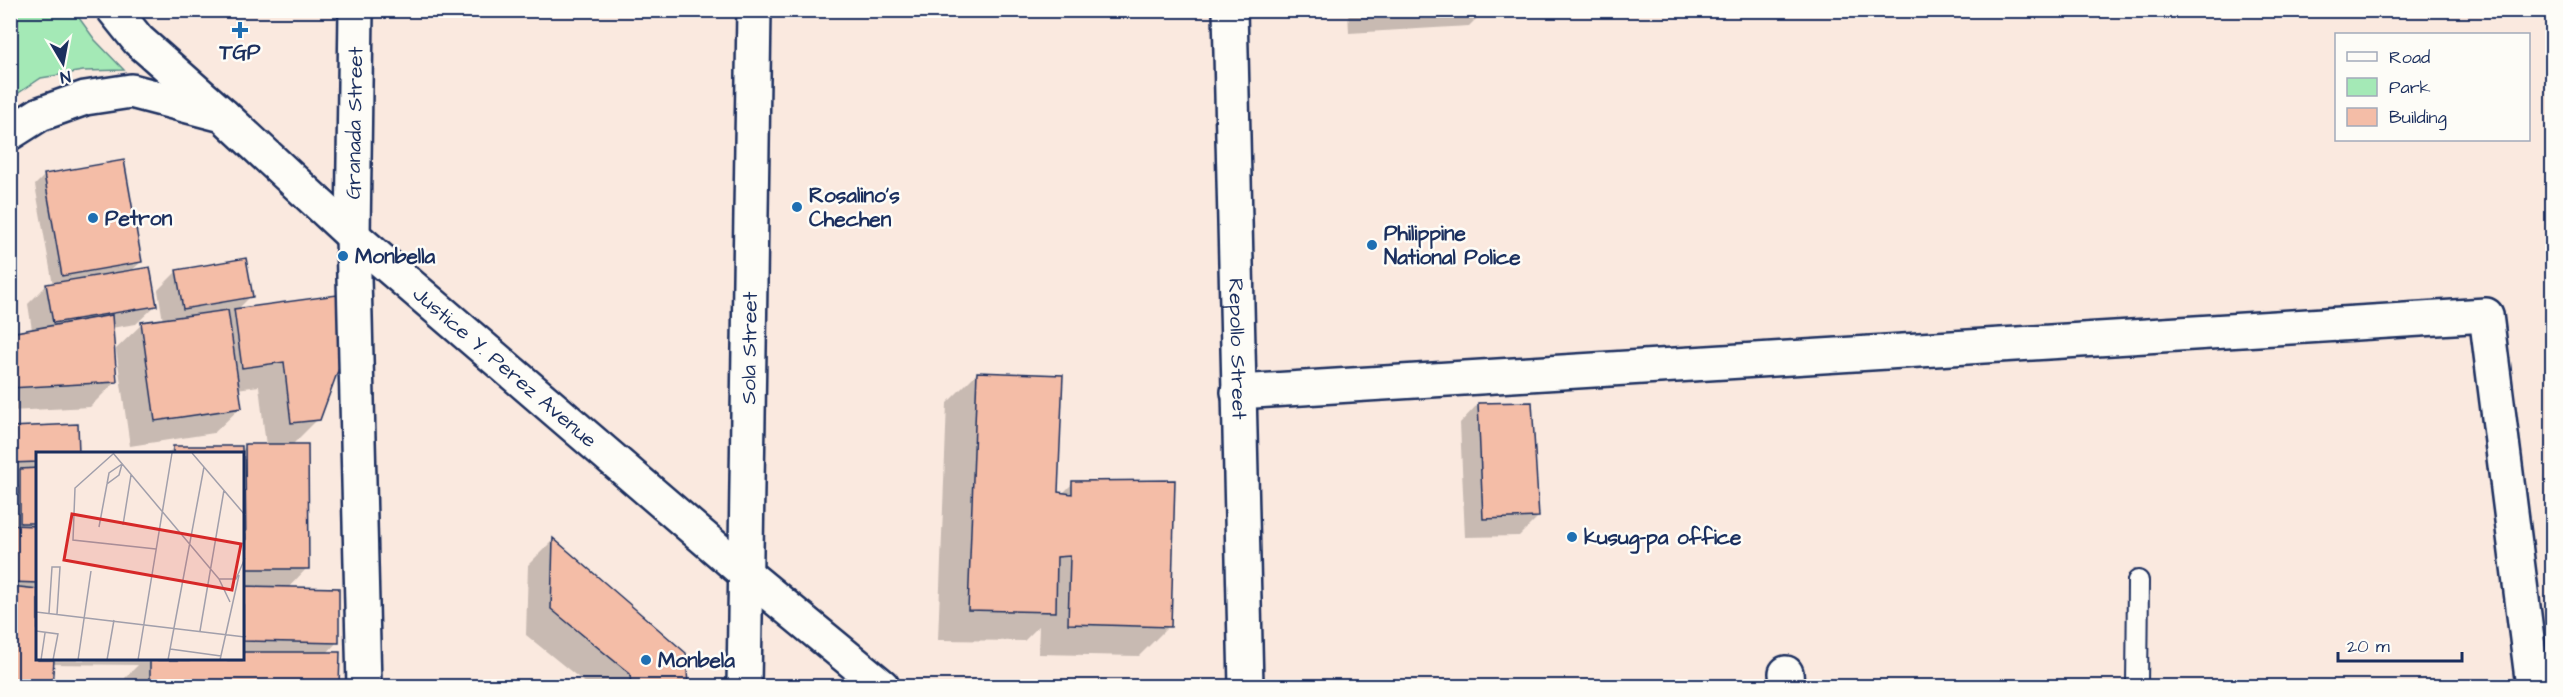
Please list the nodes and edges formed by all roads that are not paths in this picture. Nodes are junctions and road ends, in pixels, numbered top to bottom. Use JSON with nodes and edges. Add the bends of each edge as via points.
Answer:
{"nodes":[{"id":1,"x":114,"y":10,"type":"edge"},
{"id":2,"x":356,"y":10,"type":"edge"},
{"id":3,"x":754,"y":10,"type":"edge"},
{"id":4,"x":1230,"y":10,"type":"edge"},
{"id":5,"x":223,"y":115,"type":"junction"},
{"id":6,"x":10,"y":133,"type":"edge"},
{"id":7,"x":352,"y":236,"type":"junction"},
{"id":8,"x":1238,"y":392,"type":"junction"},
{"id":9,"x":746,"y":574,"type":"junction"},
{"id":10,"x":2139,"y":581,"type":"dead end"},
{"id":11,"x":364,"y":687,"type":"edge"},
{"id":12,"x":744,"y":687,"type":"edge"},
{"id":13,"x":882,"y":687,"type":"edge"},
{"id":14,"x":1246,"y":687,"type":"edge"},
{"id":15,"x":2137,"y":687,"type":"edge"},
{"id":16,"x":2533,"y":687,"type":"edge"}],
"edges":[{"from":1,"to":5,"type":"main road","via":[[138,40]]},
{"from":2,"to":7,"type":"main road","name":"Granada Street"},
{"from":3,"to":9,"type":"main road","name":"Sola Street"},
{"from":4,"to":8,"type":"main road","name":"Repollo Street"},
{"from":5,"to":6,"type":"main road","name":"Justice Y. Perez Avenue","via":[[132,92],[85,98],[40,114]]},
{"from":5,"to":7,"type":"main road","name":"Justice Y. Perez Avenue"},
{"from":7,"to":9,"type":"main road","name":"Justice Y. Perez Avenue"},
{"from":7,"to":11,"type":"main road","name":"Granada Street"},
{"from":8,"to":14,"type":"main road","name":"Repollo Street"},
{"from":8,"to":16,"type":"main road","via":[[2486,315]]},
{"from":9,"to":12,"type":"main road","name":"Sola Street"},
{"from":9,"to":13,"type":"main road","name":"Justice Y. Perez Avenue"},
{"from":10,"to":15,"type":"lane"}]}
